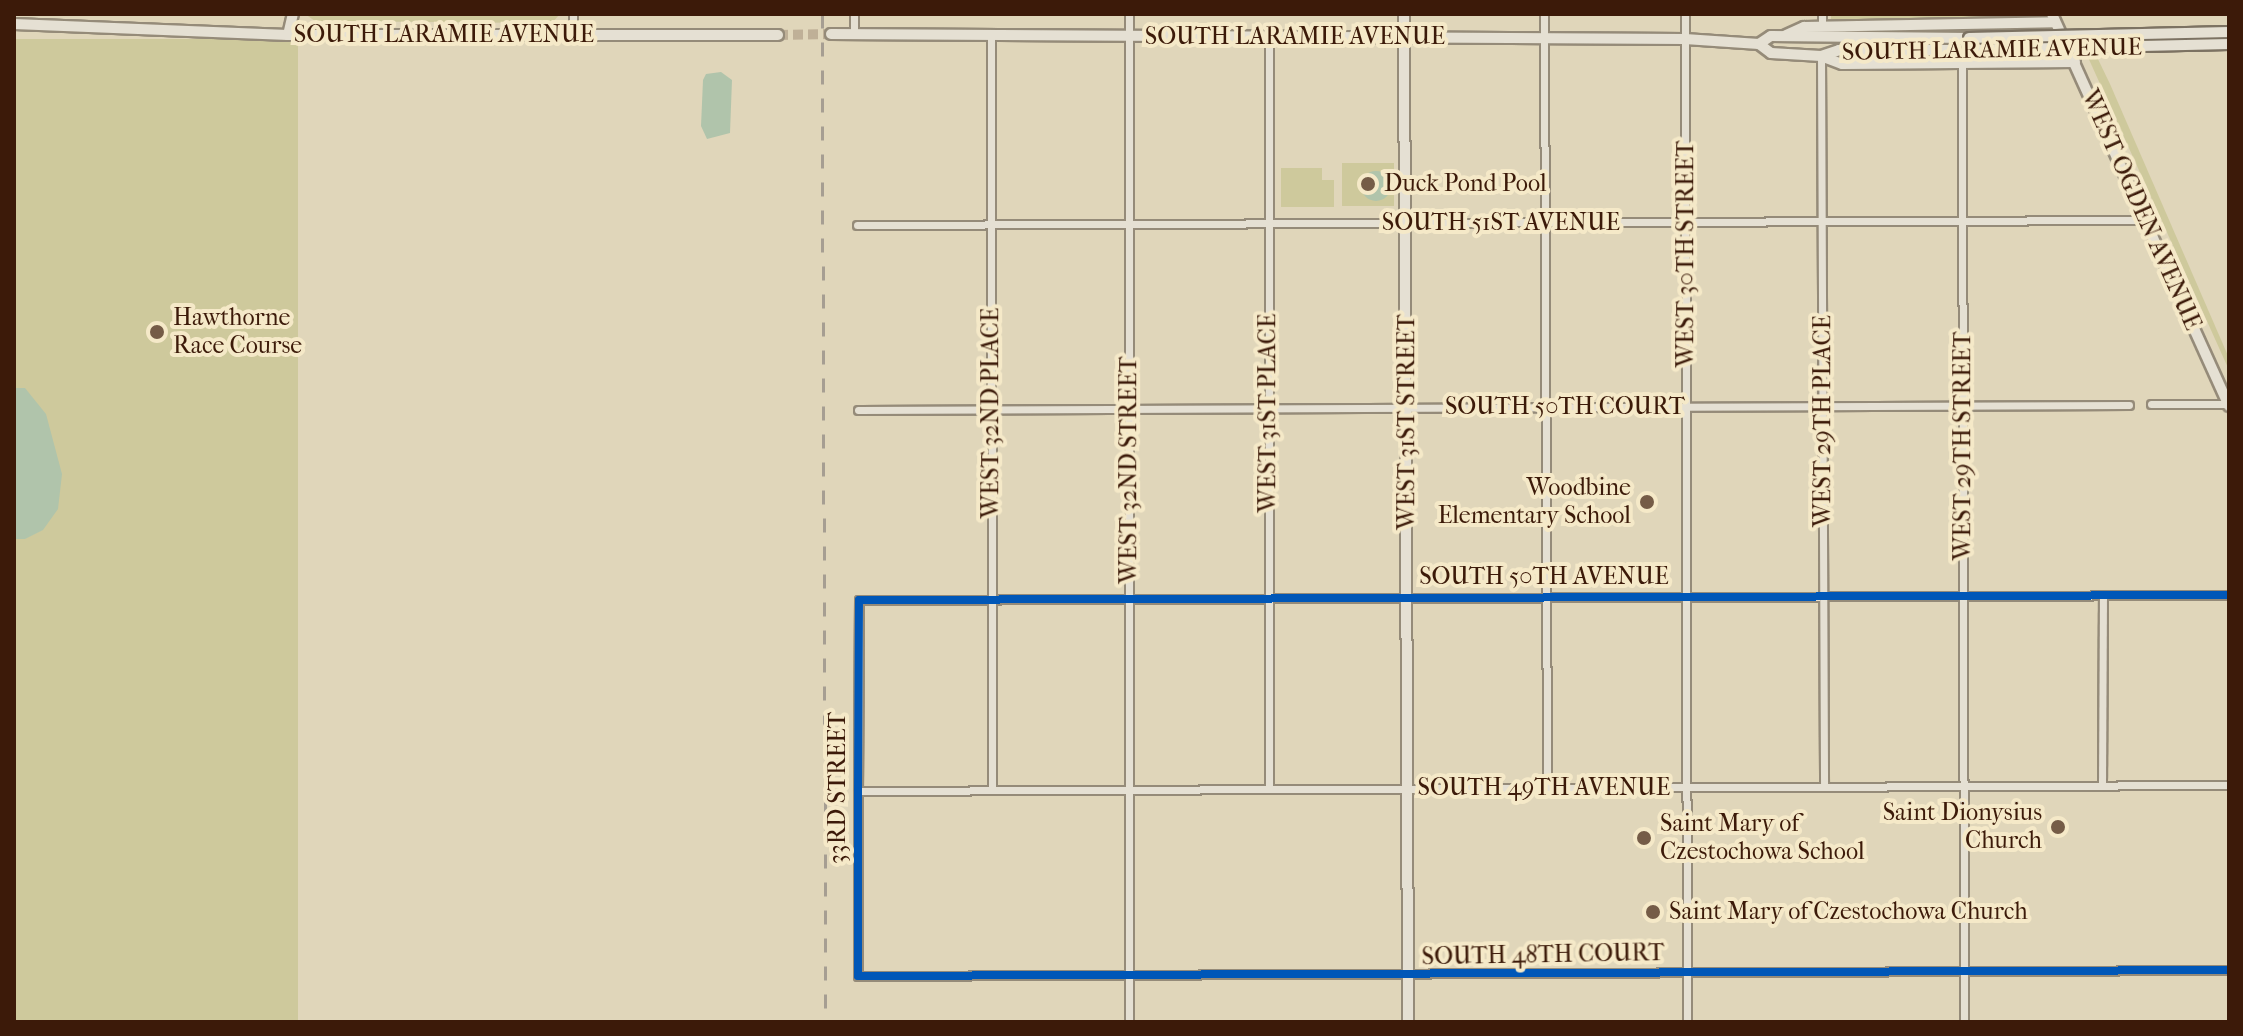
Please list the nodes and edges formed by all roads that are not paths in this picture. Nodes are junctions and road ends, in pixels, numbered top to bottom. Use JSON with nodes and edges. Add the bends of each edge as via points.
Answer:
{"nodes":[{"id":1,"x":293,"y":14,"type":"edge"},
{"id":2,"x":573,"y":14,"type":"edge"},
{"id":3,"x":854,"y":14,"type":"edge"},
{"id":4,"x":1129,"y":14,"type":"edge"},
{"id":5,"x":1404,"y":14,"type":"edge"},
{"id":6,"x":1544,"y":14,"type":"edge"},
{"id":7,"x":1685,"y":14,"type":"edge"},
{"id":8,"x":1822,"y":14,"type":"edge"},
{"id":9,"x":2026,"y":14,"type":"edge"},
{"id":10,"x":2054,"y":18,"type":"edge"},
{"id":11,"x":16,"y":21,"type":"edge"},
{"id":12,"x":2005,"y":23,"type":"junction"},
{"id":13,"x":1822,"y":27,"type":"junction"},
{"id":14,"x":2229,"y":32,"type":"edge"},
{"id":15,"x":831,"y":34,"type":"tunnel mouth"},
{"id":16,"x":854,"y":34,"type":"junction"},
{"id":17,"x":288,"y":35,"type":"junction"},
{"id":18,"x":573,"y":35,"type":"junction"},
{"id":19,"x":778,"y":35,"type":"tunnel mouth"},
{"id":20,"x":991,"y":35,"type":"junction"},
{"id":21,"x":1786,"y":35,"type":"junction"},
{"id":22,"x":1129,"y":36,"type":"junction"},
{"id":23,"x":1269,"y":37,"type":"junction"},
{"id":24,"x":1404,"y":37,"type":"junction"},
{"id":25,"x":1544,"y":38,"type":"junction"},
{"id":26,"x":1685,"y":39,"type":"junction"},
{"id":27,"x":1759,"y":44,"type":"junction"},
{"id":28,"x":2229,"y":44,"type":"edge"},
{"id":29,"x":1821,"y":56,"type":"junction"},
{"id":30,"x":2075,"y":62,"type":"junction"},
{"id":31,"x":1962,"y":63,"type":"junction"},
{"id":32,"x":1963,"y":220,"type":"junction"},
{"id":33,"x":2146,"y":220,"type":"junction"},
{"id":34,"x":1823,"y":221,"type":"junction"},
{"id":35,"x":1544,"y":222,"type":"junction"},
{"id":36,"x":1685,"y":222,"type":"junction"},
{"id":37,"x":1268,"y":223,"type":"junction"},
{"id":38,"x":1406,"y":223,"type":"junction"},
{"id":39,"x":991,"y":224,"type":"junction"},
{"id":40,"x":1129,"y":224,"type":"junction"},
{"id":41,"x":857,"y":225,"type":"dead end"},
{"id":42,"x":2151,"y":404,"type":"dead end"},
{"id":43,"x":1963,"y":405,"type":"junction"},
{"id":44,"x":2129,"y":405,"type":"dead end"},
{"id":45,"x":2229,"y":405,"type":"edge"},
{"id":46,"x":1686,"y":406,"type":"junction"},
{"id":47,"x":1824,"y":406,"type":"junction"},
{"id":48,"x":1545,"y":407,"type":"junction"},
{"id":49,"x":1269,"y":408,"type":"junction"},
{"id":50,"x":1406,"y":408,"type":"junction"},
{"id":51,"x":992,"y":409,"type":"junction"},
{"id":52,"x":1129,"y":409,"type":"junction"},
{"id":53,"x":858,"y":410,"type":"dead end"},
{"id":54,"x":2103,"y":595,"type":"junction"},
{"id":55,"x":2229,"y":595,"type":"edge"},
{"id":56,"x":1823,"y":596,"type":"junction"},
{"id":57,"x":1964,"y":596,"type":"junction"},
{"id":58,"x":1547,"y":597,"type":"junction"},
{"id":59,"x":1686,"y":597,"type":"junction"},
{"id":60,"x":1268,"y":598,"type":"junction"},
{"id":61,"x":1407,"y":598,"type":"junction"},
{"id":62,"x":1129,"y":599,"type":"junction"},
{"id":63,"x":859,"y":600,"type":"joint"},
{"id":64,"x":992,"y":600,"type":"junction"},
{"id":65,"x":2229,"y":785,"type":"edge"},
{"id":66,"x":1964,"y":786,"type":"junction"},
{"id":67,"x":2102,"y":786,"type":"junction"},
{"id":68,"x":1687,"y":787,"type":"junction"},
{"id":69,"x":1824,"y":787,"type":"junction"},
{"id":70,"x":1407,"y":788,"type":"junction"},
{"id":71,"x":1547,"y":788,"type":"junction"},
{"id":72,"x":1130,"y":789,"type":"junction"},
{"id":73,"x":1269,"y":789,"type":"junction"},
{"id":74,"x":992,"y":790,"type":"junction"},
{"id":75,"x":858,"y":791,"type":"junction"},
{"id":76,"x":2229,"y":970,"type":"edge"},
{"id":77,"x":1964,"y":972,"type":"junction"},
{"id":78,"x":1687,"y":973,"type":"junction"},
{"id":79,"x":1130,"y":974,"type":"junction"},
{"id":80,"x":858,"y":976,"type":"joint"},
{"id":81,"x":1408,"y":976,"type":"junction"},
{"id":82,"x":1129,"y":1022,"type":"edge"},
{"id":83,"x":1408,"y":1022,"type":"edge"},
{"id":84,"x":1687,"y":1022,"type":"edge"},
{"id":85,"x":1964,"y":1022,"type":"edge"}],
"edges":[{"from":1,"to":17,"type":"main road"},
{"from":2,"to":18,"type":"street"},
{"from":3,"to":16,"type":"street"},
{"from":4,"to":22,"type":"street","name":"WEST 32ND STREET"},
{"from":5,"to":24,"type":"main road","name":"WEST 31ST STREET"},
{"from":6,"to":25,"type":"street"},
{"from":7,"to":26,"type":"street","name":"WEST 30TH STREET"},
{"from":8,"to":13,"type":"street"},
{"from":9,"to":12,"type":"main road"},
{"from":10,"to":12,"type":"main road"},
{"from":10,"to":30,"type":"main road","name":"WEST OGDEN AVENUE"},
{"from":11,"to":17,"type":"main road","name":"SOUTH LARAMIE AVENUE"},
{"from":12,"to":13,"type":"main road"},
{"from":13,"to":21,"type":"main road"},
{"from":14,"to":21,"type":"main road","name":"SOUTH LARAMIE AVENUE","bridge":true,"via":[[1969,38]]},
{"from":15,"to":16,"type":"main road","name":"SOUTH LARAMIE AVENUE"},
{"from":16,"to":20,"type":"main road","name":"SOUTH LARAMIE AVENUE"},
{"from":17,"to":18,"type":"main road","name":"SOUTH LARAMIE AVENUE"},
{"from":18,"to":19,"type":"main road","name":"SOUTH LARAMIE AVENUE"},
{"from":20,"to":22,"type":"main road","name":"SOUTH LARAMIE AVENUE"},
{"from":20,"to":39,"type":"street","name":"WEST 32ND PLACE"},
{"from":21,"to":27,"type":"main road","name":"SOUTH LARAMIE AVENUE"},
{"from":22,"to":23,"type":"main road","name":"SOUTH LARAMIE AVENUE"},
{"from":22,"to":40,"type":"street","name":"WEST 32ND STREET"},
{"from":23,"to":24,"type":"main road","name":"SOUTH LARAMIE AVENUE"},
{"from":23,"to":37,"type":"street","name":"WEST 31ST PLACE"},
{"from":24,"to":25,"type":"main road","name":"SOUTH LARAMIE AVENUE"},
{"from":24,"to":38,"type":"main road","name":"WEST 31ST STREET"},
{"from":25,"to":26,"type":"main road","name":"SOUTH LARAMIE AVENUE"},
{"from":25,"to":35,"type":"street"},
{"from":26,"to":27,"type":"main road","name":"SOUTH LARAMIE AVENUE"},
{"from":26,"to":36,"type":"street","name":"WEST 30TH STREET"},
{"from":27,"to":29,"type":"main road","name":"SOUTH LARAMIE AVENUE","via":[[1771,53]]},
{"from":28,"to":29,"type":"main road","name":"SOUTH LARAMIE AVENUE","bridge":true,"via":[[1839,50]]},
{"from":29,"to":31,"type":"main road","via":[[1842,64]]},
{"from":29,"to":34,"type":"street","name":"WEST 29TH PLACE"},
{"from":30,"to":31,"type":"main road"},
{"from":30,"to":33,"type":"main road","name":"WEST OGDEN AVENUE"},
{"from":31,"to":32,"type":"street","name":"WEST 29TH STREET"},
{"from":32,"to":33,"type":"street","name":"SOUTH 51ST AVENUE"},
{"from":32,"to":34,"type":"street","name":"SOUTH 51ST AVENUE"},
{"from":32,"to":43,"type":"street","name":"WEST 29TH STREET"},
{"from":33,"to":45,"type":"main road","name":"WEST OGDEN AVENUE"},
{"from":34,"to":36,"type":"street","name":"SOUTH 51ST AVENUE"},
{"from":34,"to":47,"type":"street","name":"WEST 29TH PLACE"},
{"from":35,"to":36,"type":"street","name":"SOUTH 51ST AVENUE"},
{"from":35,"to":38,"type":"street","name":"SOUTH 51ST AVENUE"},
{"from":35,"to":48,"type":"street"},
{"from":36,"to":46,"type":"street","name":"WEST 30TH STREET"},
{"from":37,"to":38,"type":"street","name":"SOUTH 51ST AVENUE"},
{"from":37,"to":40,"type":"street","name":"SOUTH 51ST AVENUE"},
{"from":37,"to":49,"type":"street","name":"WEST 31ST PLACE"},
{"from":38,"to":50,"type":"main road","name":"WEST 31ST STREET"},
{"from":39,"to":40,"type":"street","name":"SOUTH 51ST AVENUE"},
{"from":39,"to":41,"type":"street","name":"SOUTH 51ST AVENUE"},
{"from":39,"to":51,"type":"street","name":"WEST 32ND PLACE"},
{"from":40,"to":52,"type":"street","name":"WEST 32ND STREET"},
{"from":42,"to":45,"type":"street"},
{"from":43,"to":44,"type":"street","name":"SOUTH 50TH COURT"},
{"from":43,"to":47,"type":"street","name":"SOUTH 50TH COURT"},
{"from":43,"to":57,"type":"street","name":"WEST 29TH STREET"},
{"from":46,"to":47,"type":"street","name":"SOUTH 50TH COURT"},
{"from":46,"to":48,"type":"street","name":"SOUTH 50TH COURT"},
{"from":46,"to":59,"type":"street","name":"WEST 30TH STREET"},
{"from":47,"to":56,"type":"street","name":"WEST 29TH PLACE"},
{"from":48,"to":50,"type":"street","name":"SOUTH 50TH COURT"},
{"from":48,"to":58,"type":"street"},
{"from":49,"to":50,"type":"street","name":"SOUTH 50TH COURT"},
{"from":49,"to":52,"type":"street","name":"SOUTH 50TH COURT"},
{"from":49,"to":60,"type":"street","name":"WEST 31ST PLACE"},
{"from":50,"to":61,"type":"main road","name":"WEST 31ST STREET"},
{"from":51,"to":52,"type":"street","name":"SOUTH 50TH COURT"},
{"from":51,"to":53,"type":"street","name":"SOUTH 50TH COURT"},
{"from":51,"to":64,"type":"street","name":"WEST 32ND PLACE"},
{"from":52,"to":62,"type":"street","name":"WEST 32ND STREET"},
{"from":54,"to":55,"type":"street","name":"SOUTH 50TH AVENUE"},
{"from":54,"to":57,"type":"street","name":"SOUTH 50TH AVENUE"},
{"from":54,"to":67,"type":"street"},
{"from":56,"to":57,"type":"street","name":"SOUTH 50TH AVENUE"},
{"from":56,"to":59,"type":"street","name":"SOUTH 50TH AVENUE"},
{"from":56,"to":69,"type":"street","name":"WEST 29TH PLACE"},
{"from":57,"to":66,"type":"street","name":"WEST 29TH STREET"},
{"from":58,"to":59,"type":"street","name":"SOUTH 50TH AVENUE"},
{"from":58,"to":61,"type":"street","name":"SOUTH 50TH AVENUE"},
{"from":58,"to":71,"type":"street"},
{"from":59,"to":68,"type":"street","name":"WEST 30TH STREET"},
{"from":60,"to":61,"type":"street","name":"SOUTH 50TH AVENUE"},
{"from":60,"to":62,"type":"street","name":"SOUTH 50TH AVENUE"},
{"from":60,"to":73,"type":"street","name":"WEST 31ST PLACE"},
{"from":61,"to":70,"type":"main road","name":"WEST 31ST STREET"},
{"from":62,"to":64,"type":"street","name":"SOUTH 50TH AVENUE"},
{"from":62,"to":72,"type":"street","name":"WEST 32ND STREET"},
{"from":63,"to":64,"type":"street","name":"SOUTH 50TH AVENUE"},
{"from":63,"to":75,"type":"street","name":"33RD STREET"},
{"from":64,"to":74,"type":"street","name":"WEST 32ND PLACE"},
{"from":65,"to":67,"type":"street","name":"SOUTH 49TH AVENUE"},
{"from":66,"to":67,"type":"street","name":"SOUTH 49TH AVENUE"},
{"from":66,"to":69,"type":"street","name":"SOUTH 49TH AVENUE"},
{"from":66,"to":77,"type":"street","name":"WEST 29TH STREET"},
{"from":68,"to":69,"type":"street","name":"SOUTH 49TH AVENUE"},
{"from":68,"to":71,"type":"street","name":"SOUTH 49TH AVENUE"},
{"from":68,"to":78,"type":"street","name":"WEST 30TH STREET"},
{"from":70,"to":71,"type":"street","name":"SOUTH 49TH AVENUE"},
{"from":70,"to":73,"type":"street","name":"SOUTH 49TH AVENUE"},
{"from":70,"to":81,"type":"main road","name":"WEST 31ST STREET"},
{"from":72,"to":73,"type":"street","name":"SOUTH 49TH AVENUE"},
{"from":72,"to":74,"type":"street","name":"SOUTH 49TH AVENUE"},
{"from":72,"to":79,"type":"street","name":"WEST 32ND STREET"},
{"from":74,"to":75,"type":"street","name":"SOUTH 49TH AVENUE"},
{"from":75,"to":80,"type":"street","name":"33RD STREET"},
{"from":76,"to":77,"type":"street","name":"SOUTH 48TH COURT"},
{"from":77,"to":78,"type":"street","name":"SOUTH 48TH COURT"},
{"from":77,"to":85,"type":"street","name":"WEST 29TH STREET"},
{"from":78,"to":81,"type":"street","name":"SOUTH 48TH COURT"},
{"from":78,"to":84,"type":"street","name":"WEST 30TH STREET"},
{"from":79,"to":80,"type":"street","name":"SOUTH 48TH COURT"},
{"from":79,"to":81,"type":"street","name":"SOUTH 48TH COURT"},
{"from":79,"to":82,"type":"street","name":"WEST 32ND STREET"},
{"from":81,"to":83,"type":"main road","name":"WEST 31ST STREET"}]}
